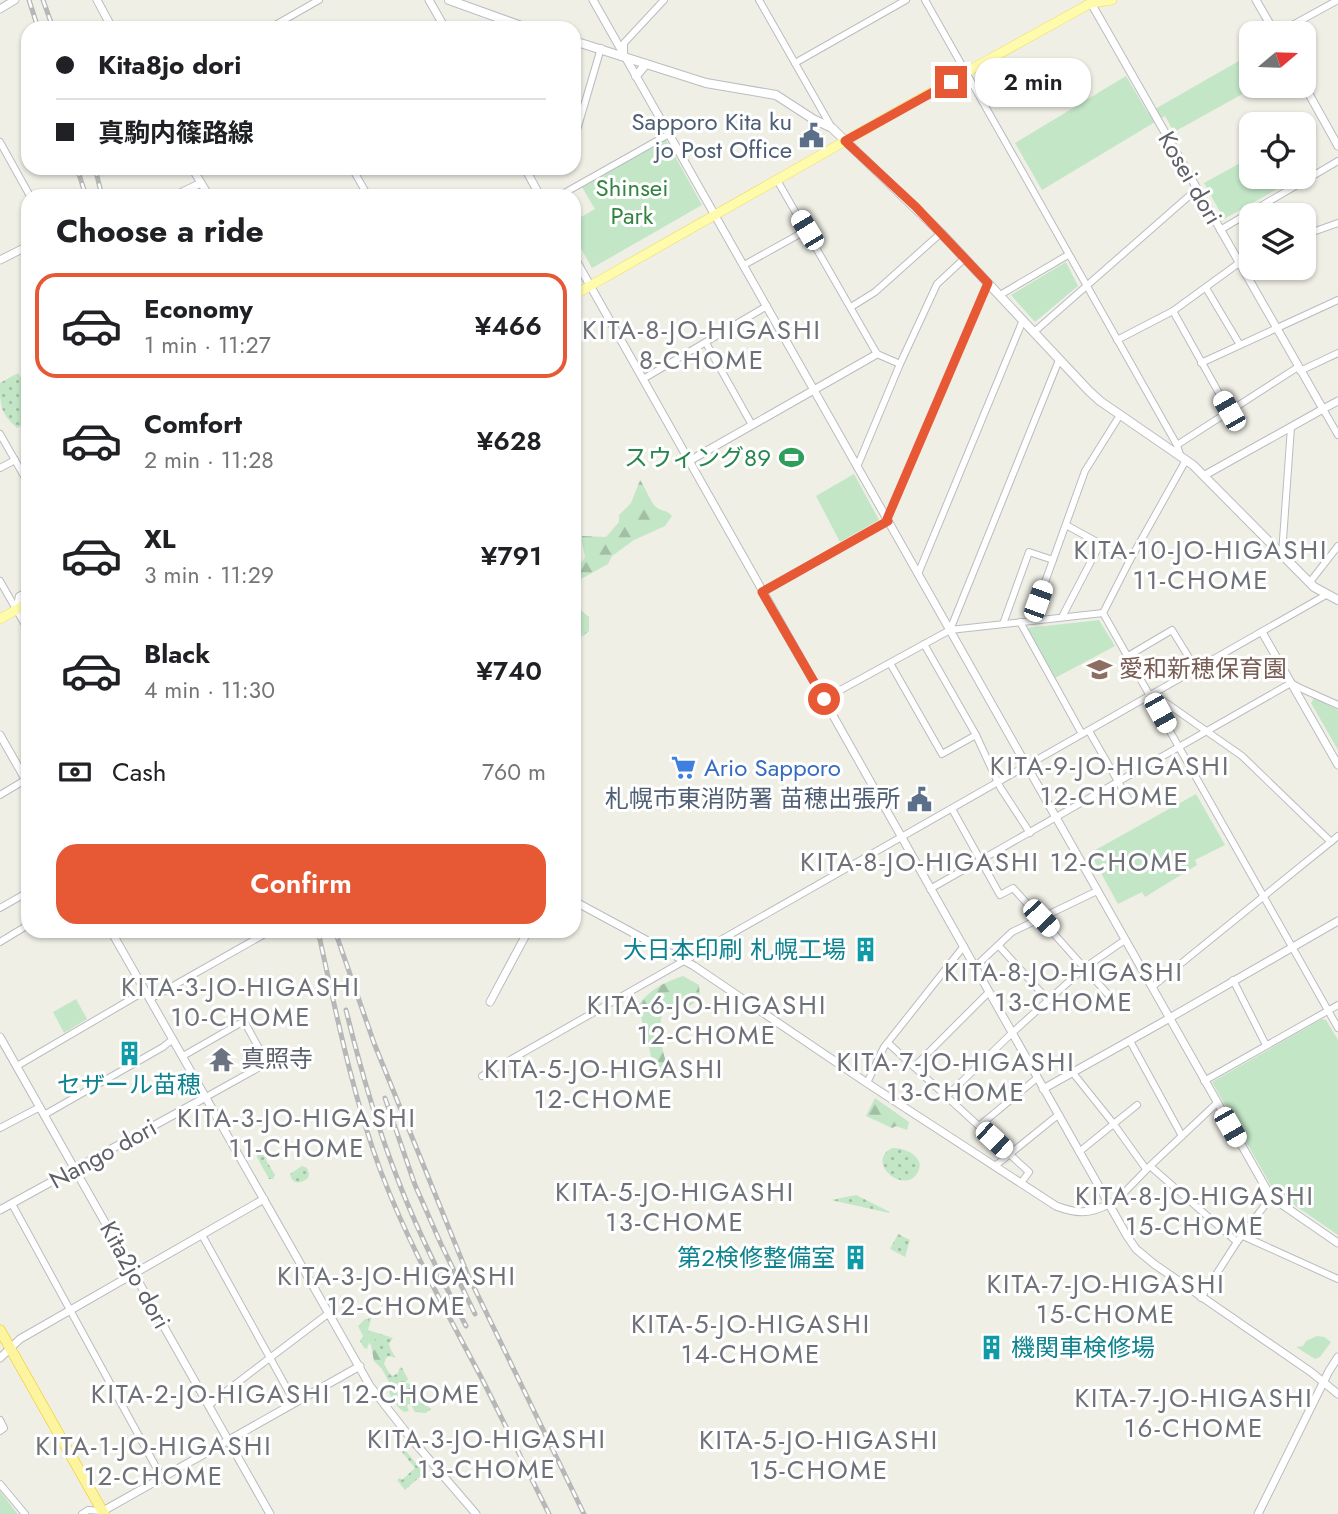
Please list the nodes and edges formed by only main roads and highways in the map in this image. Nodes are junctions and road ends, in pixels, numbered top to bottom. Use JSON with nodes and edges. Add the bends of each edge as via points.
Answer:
{"nodes":[{"id":1,"x":449,"y":0,"type":"edge"},
{"id":2,"x":1112,"y":0,"type":"edge"},
{"id":3,"x":463,"y":2,"type":"edge"},
{"id":4,"x":1090,"y":2,"type":"edge"},
{"id":5,"x":510,"y":21,"type":"edge"},
{"id":6,"x":581,"y":43,"type":"edge"},
{"id":7,"x":646,"y":64,"type":"junction"},
{"id":8,"x":636,"y":76,"type":"road end"},
{"id":9,"x":845,"y":141,"type":"junction"},
{"id":10,"x":581,"y":291,"type":"edge"},
{"id":11,"x":1338,"y":600,"type":"edge"},
{"id":12,"x":21,"y":607,"type":"edge"},
{"id":13,"x":0,"y":619,"type":"edge"},
{"id":14,"x":0,"y":1330,"type":"edge"},
{"id":15,"x":103,"y":1513,"type":"edge"}],
"edges":[{"from":1,"to":3,"type":"main road"},
{"from":2,"to":4,"type":"main road"},
{"from":3,"to":5,"type":"main road"},
{"from":4,"to":9,"type":"main road"},
{"from":6,"to":7,"type":"main road"},
{"from":7,"to":8,"type":"main road"},
{"from":7,"to":9,"type":"main road","via":[[706,83],[776,95],[832,128]]},
{"from":9,"to":10,"type":"main road"},
{"from":9,"to":11,"type":"main road","via":[[941,233],[1089,391],[1205,475],[1310,582]]},
{"from":12,"to":13,"type":"main road"},
{"from":14,"to":15,"type":"highway"}]}
